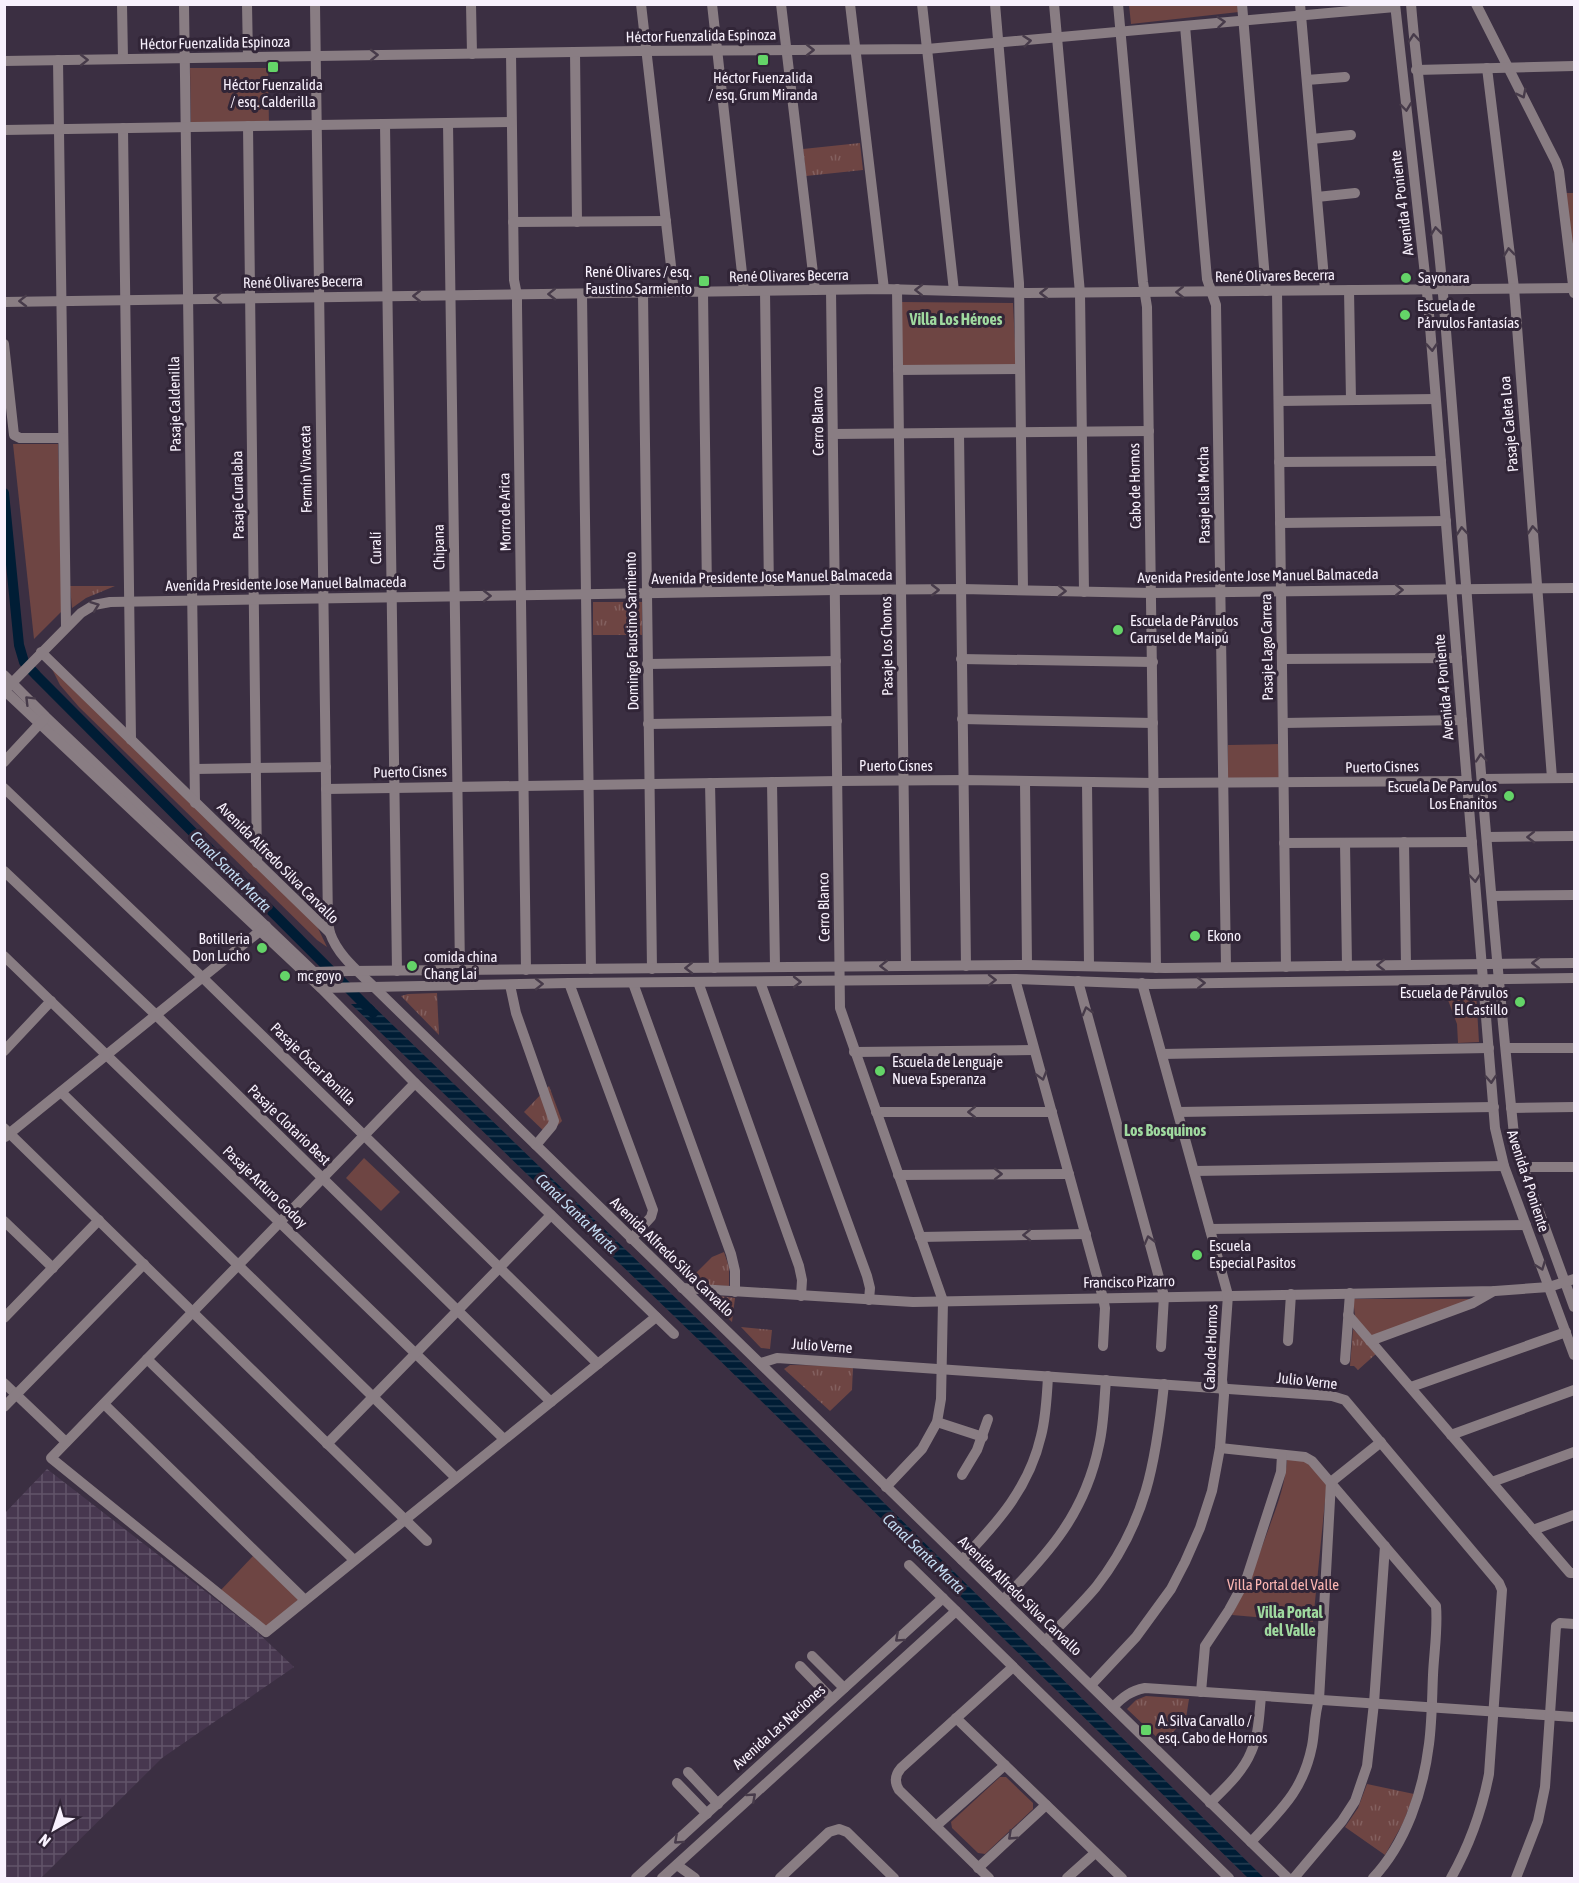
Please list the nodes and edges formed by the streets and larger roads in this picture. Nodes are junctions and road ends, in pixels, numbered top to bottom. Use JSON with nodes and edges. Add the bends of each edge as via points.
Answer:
{"nodes":[{"id":1,"x":122,"y":4,"type":"edge"},
{"id":2,"x":184,"y":4,"type":"edge"},
{"id":3,"x":247,"y":4,"type":"edge"},
{"id":4,"x":315,"y":4,"type":"edge"},
{"id":5,"x":471,"y":4,"type":"edge"},
{"id":6,"x":641,"y":4,"type":"edge"},
{"id":7,"x":712,"y":4,"type":"edge"},
{"id":8,"x":781,"y":4,"type":"edge"},
{"id":9,"x":850,"y":4,"type":"edge"},
{"id":10,"x":922,"y":4,"type":"edge"},
{"id":11,"x":995,"y":4,"type":"edge"},
{"id":12,"x":1054,"y":4,"type":"edge"},
{"id":13,"x":1118,"y":4,"type":"edge"},
{"id":14,"x":1242,"y":4,"type":"edge"},
{"id":15,"x":1411,"y":4,"type":"edge"},
{"id":16,"x":1476,"y":4,"type":"edge"},
{"id":17,"x":1395,"y":6,"type":"edge"},
{"id":18,"x":1301,"y":10,"type":"edge"},
{"id":19,"x":1243,"y":20,"type":"junction"},
{"id":20,"x":1185,"y":26,"type":"junction"},
{"id":21,"x":1121,"y":31,"type":"junction"},
{"id":22,"x":1057,"y":38,"type":"junction"},
{"id":23,"x":998,"y":44,"type":"junction"},
{"id":24,"x":927,"y":49,"type":"junction"},
{"id":25,"x":786,"y":50,"type":"junction"},
{"id":26,"x":855,"y":50,"type":"junction"},
{"id":27,"x":646,"y":51,"type":"junction"},
{"id":28,"x":717,"y":51,"type":"junction"},
{"id":29,"x":575,"y":52,"type":"junction"},
{"id":30,"x":510,"y":53,"type":"junction"},
{"id":31,"x":472,"y":54,"type":"junction"},
{"id":32,"x":316,"y":56,"type":"junction"},
{"id":33,"x":248,"y":57,"type":"junction"},
{"id":34,"x":185,"y":58,"type":"junction"},
{"id":35,"x":123,"y":59,"type":"junction"},
{"id":36,"x":58,"y":60,"type":"junction"},
{"id":37,"x":4,"y":61,"type":"edge"},
{"id":38,"x":1575,"y":66,"type":"edge"},
{"id":39,"x":1508,"y":68,"type":"junction"},
{"id":40,"x":1486,"y":69,"type":"junction"},
{"id":41,"x":1416,"y":70,"type":"junction"},
{"id":42,"x":1345,"y":77,"type":"dead end"},
{"id":43,"x":1307,"y":80,"type":"junction"},
{"id":44,"x":512,"y":122,"type":"junction"},
{"id":45,"x":448,"y":123,"type":"junction"},
{"id":46,"x":385,"y":124,"type":"junction"},
{"id":47,"x":317,"y":125,"type":"junction"},
{"id":48,"x":248,"y":126,"type":"junction"},
{"id":49,"x":123,"y":128,"type":"junction"},
{"id":50,"x":186,"y":128,"type":"junction"},
{"id":51,"x":59,"y":129,"type":"junction"},
{"id":52,"x":4,"y":130,"type":"edge"},
{"id":53,"x":1351,"y":135,"type":"dead end"},
{"id":54,"x":1312,"y":139,"type":"junction"},
{"id":55,"x":1355,"y":193,"type":"dead end"},
{"id":56,"x":1317,"y":197,"type":"junction"},
{"id":57,"x":666,"y":221,"type":"junction"},
{"id":58,"x":513,"y":222,"type":"junction"},
{"id":59,"x":577,"y":222,"type":"junction"},
{"id":60,"x":1514,"y":288,"type":"junction"},
{"id":61,"x":1574,"y":288,"type":"edge"},
{"id":62,"x":884,"y":289,"type":"junction"},
{"id":63,"x":897,"y":289,"type":"junction"},
{"id":64,"x":1427,"y":289,"type":"junction"},
{"id":65,"x":1443,"y":289,"type":"junction"},
{"id":66,"x":815,"y":290,"type":"junction"},
{"id":67,"x":831,"y":290,"type":"junction"},
{"id":68,"x":1325,"y":290,"type":"junction"},
{"id":69,"x":1349,"y":290,"type":"junction"},
{"id":70,"x":744,"y":291,"type":"junction"},
{"id":71,"x":765,"y":291,"type":"junction"},
{"id":72,"x":954,"y":291,"type":"junction"},
{"id":73,"x":1272,"y":291,"type":"junction"},
{"id":74,"x":674,"y":292,"type":"junction"},
{"id":75,"x":703,"y":292,"type":"junction"},
{"id":76,"x":1080,"y":292,"type":"junction"},
{"id":77,"x":1145,"y":292,"type":"junction"},
{"id":78,"x":1211,"y":292,"type":"junction"},
{"id":79,"x":643,"y":293,"type":"junction"},
{"id":80,"x":1019,"y":293,"type":"junction"},
{"id":81,"x":582,"y":294,"type":"junction"},
{"id":82,"x":1575,"y":294,"type":"edge"},
{"id":83,"x":517,"y":295,"type":"junction"},
{"id":84,"x":387,"y":296,"type":"junction"},
{"id":85,"x":451,"y":296,"type":"junction"},
{"id":86,"x":318,"y":297,"type":"junction"},
{"id":87,"x":250,"y":298,"type":"junction"},
{"id":88,"x":188,"y":299,"type":"junction"},
{"id":89,"x":125,"y":300,"type":"junction"},
{"id":90,"x":61,"y":301,"type":"junction"},
{"id":91,"x":4,"y":302,"type":"edge"},
{"id":92,"x":4,"y":344,"type":"edge"},
{"id":93,"x":1020,"y":369,"type":"junction"},
{"id":94,"x":898,"y":370,"type":"junction"},
{"id":95,"x":1436,"y":399,"type":"junction"},
{"id":96,"x":1351,"y":400,"type":"junction"},
{"id":97,"x":1279,"y":402,"type":"junction"},
{"id":98,"x":1149,"y":431,"type":"junction"},
{"id":99,"x":1021,"y":432,"type":"junction"},
{"id":100,"x":1082,"y":432,"type":"junction"},
{"id":101,"x":899,"y":433,"type":"junction"},
{"id":102,"x":959,"y":433,"type":"junction"},
{"id":103,"x":833,"y":434,"type":"junction"},
{"id":104,"x":63,"y":438,"type":"junction"},
{"id":105,"x":1441,"y":461,"type":"junction"},
{"id":106,"x":1280,"y":462,"type":"junction"},
{"id":107,"x":1446,"y":521,"type":"junction"},
{"id":108,"x":1280,"y":523,"type":"junction"},
{"id":109,"x":1575,"y":588,"type":"edge"},
{"id":110,"x":962,"y":589,"type":"junction"},
{"id":111,"x":1451,"y":589,"type":"junction"},
{"id":112,"x":1538,"y":589,"type":"junction"},
{"id":113,"x":835,"y":590,"type":"junction"},
{"id":114,"x":901,"y":590,"type":"junction"},
{"id":115,"x":1023,"y":590,"type":"junction"},
{"id":116,"x":1467,"y":590,"type":"junction"},
{"id":117,"x":769,"y":591,"type":"junction"},
{"id":118,"x":1281,"y":591,"type":"junction"},
{"id":119,"x":707,"y":592,"type":"junction"},
{"id":120,"x":1084,"y":592,"type":"junction"},
{"id":121,"x":1220,"y":592,"type":"junction"},
{"id":122,"x":646,"y":593,"type":"junction"},
{"id":123,"x":1152,"y":593,"type":"junction"},
{"id":124,"x":586,"y":594,"type":"junction"},
{"id":125,"x":521,"y":596,"type":"junction"},
{"id":126,"x":455,"y":597,"type":"junction"},
{"id":127,"x":392,"y":598,"type":"junction"},
{"id":128,"x":323,"y":599,"type":"junction"},
{"id":129,"x":255,"y":600,"type":"junction"},
{"id":130,"x":193,"y":601,"type":"junction"},
{"id":131,"x":129,"y":602,"type":"junction"},
{"id":132,"x":66,"y":626,"type":"junction"},
{"id":133,"x":38,"y":655,"type":"junction"},
{"id":134,"x":1457,"y":658,"type":"junction"},
{"id":135,"x":962,"y":659,"type":"junction"},
{"id":136,"x":1282,"y":659,"type":"junction"},
{"id":137,"x":836,"y":661,"type":"junction"},
{"id":138,"x":1153,"y":662,"type":"junction"},
{"id":139,"x":647,"y":664,"type":"junction"},
{"id":140,"x":9,"y":683,"type":"edge"},
{"id":141,"x":962,"y":719,"type":"junction"},
{"id":142,"x":1462,"y":720,"type":"junction"},
{"id":143,"x":43,"y":721,"type":"junction"},
{"id":144,"x":837,"y":721,"type":"junction"},
{"id":145,"x":1154,"y":723,"type":"junction"},
{"id":146,"x":1283,"y":723,"type":"junction"},
{"id":147,"x":648,"y":724,"type":"junction"},
{"id":148,"x":131,"y":740,"type":"junction"},
{"id":149,"x":4,"y":762,"type":"edge"},
{"id":150,"x":326,"y":767,"type":"junction"},
{"id":151,"x":257,"y":768,"type":"junction"},
{"id":152,"x":195,"y":769,"type":"junction"},
{"id":153,"x":1552,"y":778,"type":"junction"},
{"id":154,"x":1575,"y":778,"type":"edge"},
{"id":155,"x":1483,"y":779,"type":"junction"},
{"id":156,"x":963,"y":780,"type":"junction"},
{"id":157,"x":838,"y":781,"type":"junction"},
{"id":158,"x":903,"y":781,"type":"junction"},
{"id":159,"x":1467,"y":781,"type":"junction"},
{"id":160,"x":772,"y":782,"type":"junction"},
{"id":161,"x":1025,"y":782,"type":"junction"},
{"id":162,"x":710,"y":783,"type":"junction"},
{"id":163,"x":1087,"y":783,"type":"junction"},
{"id":164,"x":1154,"y":783,"type":"junction"},
{"id":165,"x":1223,"y":783,"type":"junction"},
{"id":166,"x":1284,"y":783,"type":"junction"},
{"id":167,"x":649,"y":784,"type":"junction"},
{"id":168,"x":589,"y":785,"type":"junction"},
{"id":169,"x":524,"y":786,"type":"junction"},
{"id":170,"x":457,"y":787,"type":"junction"},
{"id":171,"x":4,"y":788,"type":"edge"},
{"id":172,"x":394,"y":788,"type":"junction"},
{"id":173,"x":326,"y":789,"type":"junction"},
{"id":174,"x":195,"y":803,"type":"junction"},
{"id":175,"x":1575,"y":836,"type":"edge"},
{"id":176,"x":1487,"y":837,"type":"junction"},
{"id":177,"x":1404,"y":842,"type":"junction"},
{"id":178,"x":1472,"y":842,"type":"junction"},
{"id":179,"x":1284,"y":843,"type":"junction"},
{"id":180,"x":1345,"y":843,"type":"junction"},
{"id":181,"x":257,"y":862,"type":"junction"},
{"id":182,"x":4,"y":871,"type":"edge"},
{"id":183,"x":1575,"y":895,"type":"edge"},
{"id":184,"x":1492,"y":896,"type":"junction"},
{"id":185,"x":263,"y":928,"type":"junction"},
{"id":186,"x":330,"y":933,"type":"junction"},
{"id":187,"x":4,"y":956,"type":"edge"},
{"id":188,"x":1498,"y":963,"type":"junction"},
{"id":189,"x":1575,"y":963,"type":"edge"},
{"id":190,"x":1482,"y":964,"type":"junction"},
{"id":191,"x":1027,"y":965,"type":"junction"},
{"id":192,"x":1406,"y":965,"type":"junction"},
{"id":193,"x":906,"y":966,"type":"junction"},
{"id":194,"x":966,"y":966,"type":"junction"},
{"id":195,"x":1089,"y":966,"type":"junction"},
{"id":196,"x":1347,"y":966,"type":"junction"},
{"id":197,"x":840,"y":967,"type":"junction"},
{"id":198,"x":1226,"y":967,"type":"junction"},
{"id":199,"x":1286,"y":967,"type":"junction"},
{"id":200,"x":714,"y":968,"type":"junction"},
{"id":201,"x":775,"y":968,"type":"junction"},
{"id":202,"x":1156,"y":968,"type":"junction"},
{"id":203,"x":591,"y":969,"type":"junction"},
{"id":204,"x":652,"y":969,"type":"junction"},
{"id":205,"x":460,"y":970,"type":"junction"},
{"id":206,"x":526,"y":970,"type":"junction"},
{"id":207,"x":354,"y":971,"type":"junction"},
{"id":208,"x":397,"y":971,"type":"junction"},
{"id":209,"x":314,"y":973,"type":"junction"},
{"id":210,"x":202,"y":977,"type":"junction"},
{"id":211,"x":1575,"y":978,"type":"edge"},
{"id":212,"x":1015,"y":979,"type":"junction"},
{"id":213,"x":1483,"y":979,"type":"junction"},
{"id":214,"x":1500,"y":979,"type":"junction"},
{"id":215,"x":1078,"y":981,"type":"junction"},
{"id":216,"x":698,"y":982,"type":"junction"},
{"id":217,"x":760,"y":982,"type":"junction"},
{"id":218,"x":838,"y":982,"type":"junction"},
{"id":219,"x":569,"y":983,"type":"junction"},
{"id":220,"x":633,"y":983,"type":"junction"},
{"id":221,"x":1142,"y":983,"type":"junction"},
{"id":222,"x":510,"y":985,"type":"junction"},
{"id":223,"x":321,"y":988,"type":"junction"},
{"id":224,"x":370,"y":988,"type":"junction"},
{"id":225,"x":51,"y":1001,"type":"junction"},
{"id":226,"x":156,"y":1015,"type":"junction"},
{"id":227,"x":1489,"y":1048,"type":"junction"},
{"id":228,"x":1506,"y":1048,"type":"junction"},
{"id":229,"x":1575,"y":1048,"type":"edge"},
{"id":230,"x":1034,"y":1050,"type":"junction"},
{"id":231,"x":4,"y":1051,"type":"edge"},
{"id":232,"x":854,"y":1052,"type":"junction"},
{"id":233,"x":107,"y":1054,"type":"junction"},
{"id":234,"x":1162,"y":1054,"type":"junction"},
{"id":235,"x":415,"y":1083,"type":"junction"},
{"id":236,"x":61,"y":1092,"type":"junction"},
{"id":237,"x":1494,"y":1107,"type":"junction"},
{"id":238,"x":1575,"y":1107,"type":"edge"},
{"id":239,"x":1511,"y":1108,"type":"junction"},
{"id":240,"x":876,"y":1112,"type":"junction"},
{"id":241,"x":1052,"y":1112,"type":"junction"},
{"id":242,"x":1178,"y":1112,"type":"junction"},
{"id":243,"x":6,"y":1133,"type":"edge"},
{"id":244,"x":364,"y":1135,"type":"junction"},
{"id":245,"x":536,"y":1145,"type":"junction"},
{"id":246,"x":1504,"y":1166,"type":"junction"},
{"id":247,"x":1523,"y":1167,"type":"junction"},
{"id":248,"x":1575,"y":1167,"type":"edge"},
{"id":249,"x":1194,"y":1171,"type":"junction"},
{"id":250,"x":898,"y":1174,"type":"junction"},
{"id":251,"x":1069,"y":1174,"type":"junction"},
{"id":252,"x":322,"y":1178,"type":"junction"},
{"id":253,"x":551,"y":1215,"type":"junction"},
{"id":254,"x":99,"y":1220,"type":"junction"},
{"id":255,"x":4,"y":1221,"type":"edge"},
{"id":256,"x":280,"y":1222,"type":"junction"},
{"id":257,"x":1526,"y":1226,"type":"junction"},
{"id":258,"x":1210,"y":1229,"type":"junction"},
{"id":259,"x":1086,"y":1234,"type":"junction"},
{"id":260,"x":920,"y":1237,"type":"junction"},
{"id":261,"x":631,"y":1239,"type":"junction"},
{"id":262,"x":144,"y":1264,"type":"junction"},
{"id":263,"x":238,"y":1265,"type":"junction"},
{"id":264,"x":53,"y":1268,"type":"junction"},
{"id":265,"x":500,"y":1268,"type":"junction"},
{"id":266,"x":1570,"y":1280,"type":"edge"},
{"id":267,"x":1549,"y":1287,"type":"junction"},
{"id":268,"x":682,"y":1288,"type":"junction"},
{"id":269,"x":1495,"y":1291,"type":"junction"},
{"id":270,"x":735,"y":1292,"type":"junction"},
{"id":271,"x":1350,"y":1293,"type":"junction"},
{"id":272,"x":1291,"y":1294,"type":"junction"},
{"id":273,"x":1228,"y":1295,"type":"junction"},
{"id":274,"x":801,"y":1296,"type":"junction"},
{"id":275,"x":1164,"y":1296,"type":"junction"},
{"id":276,"x":1104,"y":1298,"type":"junction"},
{"id":277,"x":869,"y":1300,"type":"junction"},
{"id":278,"x":943,"y":1300,"type":"junction"},
{"id":279,"x":1575,"y":1307,"type":"edge"},
{"id":280,"x":7,"y":1311,"type":"edge"},
{"id":281,"x":458,"y":1311,"type":"junction"},
{"id":282,"x":193,"y":1312,"type":"junction"},
{"id":283,"x":1348,"y":1315,"type":"junction"},
{"id":284,"x":656,"y":1317,"type":"junction"},
{"id":285,"x":1566,"y":1332,"type":"junction"},
{"id":286,"x":674,"y":1334,"type":"dead end"},
{"id":287,"x":1288,"y":1341,"type":"dead end"},
{"id":288,"x":1370,"y":1341,"type":"junction"},
{"id":289,"x":1103,"y":1346,"type":"dead end"},
{"id":290,"x":1161,"y":1347,"type":"dead end"},
{"id":291,"x":416,"y":1353,"type":"junction"},
{"id":292,"x":1575,"y":1355,"type":"edge"},
{"id":293,"x":147,"y":1359,"type":"junction"},
{"id":294,"x":1345,"y":1360,"type":"dead end"},
{"id":295,"x":762,"y":1363,"type":"junction"},
{"id":296,"x":598,"y":1364,"type":"junction"},
{"id":297,"x":942,"y":1369,"type":"junction"},
{"id":298,"x":1048,"y":1376,"type":"junction"},
{"id":299,"x":1106,"y":1380,"type":"junction"},
{"id":300,"x":4,"y":1383,"type":"edge"},
{"id":301,"x":1164,"y":1384,"type":"junction"},
{"id":302,"x":1223,"y":1388,"type":"junction"},
{"id":303,"x":1411,"y":1388,"type":"junction"},
{"id":304,"x":1575,"y":1390,"type":"edge"},
{"id":305,"x":17,"y":1395,"type":"junction"},
{"id":306,"x":373,"y":1397,"type":"junction"},
{"id":307,"x":551,"y":1402,"type":"junction"},
{"id":308,"x":104,"y":1404,"type":"junction"},
{"id":309,"x":4,"y":1407,"type":"edge"},
{"id":310,"x":988,"y":1419,"type":"dead end"},
{"id":311,"x":937,"y":1422,"type":"junction"},
{"id":312,"x":1451,"y":1435,"type":"junction"},
{"id":313,"x":983,"y":1437,"type":"junction"},
{"id":314,"x":504,"y":1439,"type":"junction"},
{"id":315,"x":66,"y":1442,"type":"junction"},
{"id":316,"x":1381,"y":1442,"type":"junction"},
{"id":317,"x":327,"y":1443,"type":"junction"},
{"id":318,"x":1220,"y":1448,"type":"junction"},
{"id":319,"x":1575,"y":1452,"type":"edge"},
{"id":320,"x":1282,"y":1455,"type":"junction"},
{"id":321,"x":962,"y":1475,"type":"dead end"},
{"id":322,"x":456,"y":1478,"type":"junction"},
{"id":323,"x":1331,"y":1482,"type":"junction"},
{"id":324,"x":1492,"y":1482,"type":"junction"},
{"id":325,"x":886,"y":1487,"type":"junction"},
{"id":326,"x":1575,"y":1515,"type":"edge"},
{"id":327,"x":405,"y":1519,"type":"junction"},
{"id":328,"x":1533,"y":1530,"type":"junction"},
{"id":329,"x":427,"y":1541,"type":"dead end"},
{"id":330,"x":1384,"y":1546,"type":"junction"},
{"id":331,"x":354,"y":1560,"type":"junction"},
{"id":332,"x":962,"y":1560,"type":"junction"},
{"id":333,"x":909,"y":1565,"type":"dead end"},
{"id":334,"x":1575,"y":1573,"type":"edge"},
{"id":335,"x":943,"y":1598,"type":"junction"},
{"id":336,"x":305,"y":1600,"type":"junction"},
{"id":337,"x":1003,"y":1600,"type":"junction"},
{"id":338,"x":956,"y":1611,"type":"junction"},
{"id":339,"x":1575,"y":1623,"type":"edge"},
{"id":340,"x":1045,"y":1641,"type":"junction"},
{"id":341,"x":812,"y":1656,"type":"dead end"},
{"id":342,"x":800,"y":1666,"type":"dead end"},
{"id":343,"x":1013,"y":1667,"type":"junction"},
{"id":344,"x":1090,"y":1685,"type":"junction"},
{"id":345,"x":844,"y":1689,"type":"junction"},
{"id":346,"x":1201,"y":1692,"type":"junction"},
{"id":347,"x":1261,"y":1697,"type":"junction"},
{"id":348,"x":832,"y":1700,"type":"junction"},
{"id":349,"x":1319,"y":1700,"type":"junction"},
{"id":350,"x":1374,"y":1703,"type":"junction"},
{"id":351,"x":1113,"y":1707,"type":"junction"},
{"id":352,"x":1431,"y":1707,"type":"junction"},
{"id":353,"x":1494,"y":1711,"type":"junction"},
{"id":354,"x":1550,"y":1716,"type":"junction"},
{"id":355,"x":1575,"y":1717,"type":"edge"},
{"id":356,"x":956,"y":1718,"type":"junction"},
{"id":357,"x":1005,"y":1765,"type":"junction"},
{"id":358,"x":688,"y":1772,"type":"dead end"},
{"id":359,"x":677,"y":1783,"type":"dead end"},
{"id":360,"x":1210,"y":1803,"type":"junction"},
{"id":361,"x":718,"y":1804,"type":"junction"},
{"id":362,"x":1046,"y":1805,"type":"junction"},
{"id":363,"x":707,"y":1814,"type":"junction"},
{"id":364,"x":936,"y":1827,"type":"junction"},
{"id":365,"x":1251,"y":1842,"type":"junction"},
{"id":366,"x":1095,"y":1853,"type":"junction"},
{"id":367,"x":677,"y":1865,"type":"junction"},
{"id":368,"x":978,"y":1868,"type":"junction"},
{"id":369,"x":887,"y":1876,"type":"edge"},
{"id":370,"x":636,"y":1878,"type":"edge"},
{"id":371,"x":662,"y":1878,"type":"edge"},
{"id":372,"x":695,"y":1878,"type":"edge"},
{"id":373,"x":780,"y":1878,"type":"edge"},
{"id":374,"x":989,"y":1878,"type":"edge"},
{"id":375,"x":1066,"y":1878,"type":"edge"},
{"id":376,"x":1122,"y":1878,"type":"edge"},
{"id":377,"x":1229,"y":1878,"type":"edge"},
{"id":378,"x":1288,"y":1878,"type":"edge"},
{"id":379,"x":1294,"y":1878,"type":"edge"},
{"id":380,"x":1373,"y":1878,"type":"edge"},
{"id":381,"x":1451,"y":1878,"type":"edge"},
{"id":382,"x":1516,"y":1878,"type":"edge"}],
"edges":[{"from":1,"to":35,"type":"street"},
{"from":2,"to":34,"type":"street","name":"Pasaje Caldenilla"},
{"from":3,"to":33,"type":"street"},
{"from":4,"to":32,"type":"street","name":"Fermín Vivaceta"},
{"from":5,"to":31,"type":"street"},
{"from":6,"to":27,"type":"street"},
{"from":7,"to":28,"type":"street"},
{"from":8,"to":25,"type":"street"},
{"from":9,"to":26,"type":"street"},
{"from":10,"to":24,"type":"street"},
{"from":11,"to":23,"type":"street"},
{"from":12,"to":22,"type":"street"},
{"from":13,"to":21,"type":"street","name":"Cabo de Hornos"},
{"from":14,"to":19,"type":"street","name":"Pasaje Lago Carrera"},
{"from":41,"to":15,"type":"street","name":"Avenida 4 Poniente","one_way":true},
{"from":16,"to":39,"type":"street"},
{"from":17,"to":18,"type":"street","name":"Héctor Fuenzalida Espinoza"},
{"from":17,"to":64,"type":"street","name":"Avenida 4 Poniente","one_way":true},
{"from":18,"to":19,"type":"street","name":"Héctor Fuenzalida Espinoza"},
{"from":18,"to":43,"type":"street"},
{"from":20,"to":19,"type":"street","name":"Héctor Fuenzalida Espinoza","one_way":true},
{"from":19,"to":73,"type":"street","name":"Pasaje Lago Carrera"},
{"from":20,"to":21,"type":"street","name":"Héctor Fuenzalida Espinoza"},
{"from":20,"to":78,"type":"street","name":"Pasaje Isla Mocha"},
{"from":21,"to":22,"type":"street","name":"Héctor Fuenzalida Espinoza"},
{"from":21,"to":77,"type":"street","name":"Cabo de Hornos"},
{"from":23,"to":22,"type":"street","name":"Héctor Fuenzalida Espinoza","one_way":true},
{"from":22,"to":76,"type":"street"},
{"from":23,"to":24,"type":"street","name":"Héctor Fuenzalida Espinoza"},
{"from":23,"to":80,"type":"street"},
{"from":24,"to":26,"type":"street","name":"Héctor Fuenzalida Espinoza"},
{"from":24,"to":72,"type":"street"},
{"from":25,"to":26,"type":"street","name":"Héctor Fuenzalida Espinoza","one_way":true},
{"from":25,"to":28,"type":"street","name":"Héctor Fuenzalida Espinoza"},
{"from":25,"to":66,"type":"street"},
{"from":26,"to":62,"type":"street"},
{"from":27,"to":28,"type":"street","name":"Héctor Fuenzalida Espinoza"},
{"from":27,"to":29,"type":"street","name":"Héctor Fuenzalida Espinoza"},
{"from":27,"to":57,"type":"street"},
{"from":28,"to":70,"type":"street"},
{"from":29,"to":30,"type":"street","name":"Héctor Fuenzalida Espinoza"},
{"from":29,"to":59,"type":"street"},
{"from":30,"to":31,"type":"street","name":"Héctor Fuenzalida Espinoza"},
{"from":30,"to":44,"type":"street","name":"Morro de Arica"},
{"from":32,"to":31,"type":"street","name":"Héctor Fuenzalida Espinoza","one_way":true},
{"from":32,"to":33,"type":"street","name":"Héctor Fuenzalida Espinoza"},
{"from":32,"to":47,"type":"street","name":"Fermín Vivaceta"},
{"from":33,"to":34,"type":"street","name":"Héctor Fuenzalida Espinoza"},
{"from":34,"to":35,"type":"street","name":"Héctor Fuenzalida Espinoza"},
{"from":34,"to":50,"type":"street","name":"Pasaje Caldenilla"},
{"from":36,"to":35,"type":"street","name":"Héctor Fuenzalida Espinoza","one_way":true},
{"from":36,"to":37,"type":"street","name":"Héctor Fuenzalida Espinoza"},
{"from":36,"to":51,"type":"street"},
{"from":38,"to":39,"type":"street"},
{"from":39,"to":40,"type":"street"},
{"from":39,"to":61,"type":"street","one_way":true,"via":[[1557,162]]},
{"from":40,"to":41,"type":"street"},
{"from":60,"to":40,"type":"street","name":"Pasaje Caleta Loa","one_way":true},
{"from":65,"to":41,"type":"street","name":"Avenida 4 Poniente","one_way":true},
{"from":42,"to":43,"type":"street"},
{"from":43,"to":54,"type":"street"},
{"from":44,"to":45,"type":"street"},
{"from":44,"to":58,"type":"street","name":"Morro de Arica"},
{"from":45,"to":46,"type":"street"},
{"from":45,"to":85,"type":"street","name":"Chipana"},
{"from":46,"to":47,"type":"street"},
{"from":46,"to":84,"type":"street","name":"Curalí"},
{"from":47,"to":48,"type":"street"},
{"from":47,"to":86,"type":"street","name":"Fermín Vivaceta"},
{"from":48,"to":50,"type":"street"},
{"from":48,"to":87,"type":"street","name":"Pasaje Curalaba"},
{"from":49,"to":50,"type":"street"},
{"from":49,"to":51,"type":"street"},
{"from":49,"to":89,"type":"street"},
{"from":50,"to":88,"type":"street","name":"Pasaje Caldenilla"},
{"from":51,"to":52,"type":"street"},
{"from":51,"to":90,"type":"street"},
{"from":53,"to":54,"type":"street"},
{"from":54,"to":56,"type":"street"},
{"from":55,"to":56,"type":"street"},
{"from":56,"to":68,"type":"street"},
{"from":57,"to":59,"type":"street"},
{"from":57,"to":74,"type":"street"},
{"from":58,"to":59,"type":"street"},
{"from":58,"to":83,"type":"street","name":"Morro de Arica"},
{"from":60,"to":61,"type":"street","name":"René Olivares Becerra"},
{"from":60,"to":65,"type":"street","name":"René Olivares Becerra"},
{"from":112,"to":60,"type":"street","name":"Pasaje Caleta Loa","one_way":true},
{"from":61,"to":82,"type":"street"},
{"from":62,"to":63,"type":"street","name":"René Olivares Becerra"},
{"from":62,"to":67,"type":"street","name":"René Olivares Becerra"},
{"from":72,"to":63,"type":"street","name":"René Olivares Becerra","one_way":true},
{"from":63,"to":94,"type":"street","name":"Pasaje Los Chonos"},
{"from":64,"to":65,"type":"street","name":"René Olivares Becerra"},
{"from":64,"to":69,"type":"street","name":"René Olivares Becerra"},
{"from":64,"to":95,"type":"street","name":"Avenida 4 Poniente","one_way":true},
{"from":116,"to":65,"type":"street","name":"Avenida 4 Poniente","one_way":true},
{"from":66,"to":67,"type":"street","name":"René Olivares Becerra"},
{"from":66,"to":71,"type":"street","name":"René Olivares Becerra"},
{"from":67,"to":103,"type":"street","name":"Cerro Blanco"},
{"from":68,"to":69,"type":"street","name":"René Olivares Becerra"},
{"from":68,"to":73,"type":"street","name":"René Olivares Becerra"},
{"from":69,"to":96,"type":"street"},
{"from":70,"to":71,"type":"street","name":"René Olivares Becerra"},
{"from":70,"to":75,"type":"street","name":"René Olivares Becerra"},
{"from":71,"to":117,"type":"street"},
{"from":72,"to":80,"type":"street","name":"René Olivares Becerra"},
{"from":73,"to":78,"type":"street","name":"René Olivares Becerra"},
{"from":73,"to":97,"type":"street","name":"Pasaje Lago Carrera"},
{"from":74,"to":75,"type":"street","name":"René Olivares Becerra"},
{"from":74,"to":79,"type":"street","name":"René Olivares Becerra"},
{"from":75,"to":119,"type":"street"},
{"from":76,"to":77,"type":"street","name":"René Olivares Becerra"},
{"from":76,"to":80,"type":"street","name":"René Olivares Becerra","one_way":true},
{"from":76,"to":100,"type":"street"},
{"from":78,"to":77,"type":"street","name":"René Olivares Becerra","one_way":true},
{"from":77,"to":98,"type":"street","name":"Cabo de Hornos"},
{"from":78,"to":121,"type":"street","name":"Pasaje Isla Mocha","via":[[1216,305]]},
{"from":79,"to":81,"type":"street","name":"René Olivares Becerra"},
{"from":79,"to":122,"type":"street","name":"Domingo Faustino Sarmiento"},
{"from":80,"to":93,"type":"street"},
{"from":81,"to":83,"type":"street","name":"René Olivares Becerra","one_way":true},
{"from":81,"to":124,"type":"street"},
{"from":83,"to":85,"type":"street","name":"René Olivares Becerra"},
{"from":83,"to":125,"type":"street","name":"Morro de Arica"},
{"from":85,"to":84,"type":"street","name":"René Olivares Becerra","one_way":true},
{"from":84,"to":86,"type":"street","name":"René Olivares Becerra"},
{"from":84,"to":127,"type":"street","name":"Curalí"},
{"from":85,"to":126,"type":"street","name":"Chipana"},
{"from":86,"to":87,"type":"street","name":"René Olivares Becerra"},
{"from":86,"to":128,"type":"street","name":"Fermín Vivaceta"},
{"from":87,"to":88,"type":"street","name":"René Olivares Becerra","one_way":true},
{"from":87,"to":129,"type":"street","name":"Pasaje Curalaba"},
{"from":88,"to":89,"type":"street","name":"René Olivares Becerra"},
{"from":88,"to":130,"type":"street","name":"Pasaje Caldenilla"},
{"from":89,"to":90,"type":"street","name":"René Olivares Becerra"},
{"from":89,"to":131,"type":"street"},
{"from":90,"to":91,"type":"street","name":"René Olivares Becerra","one_way":true},
{"from":90,"to":104,"type":"street"},
{"from":92,"to":104,"type":"street","via":[[14,435]]},
{"from":93,"to":94,"type":"street"},
{"from":93,"to":99,"type":"street"},
{"from":94,"to":101,"type":"street","name":"Pasaje Los Chonos"},
{"from":95,"to":96,"type":"street"},
{"from":95,"to":105,"type":"street","name":"Avenida 4 Poniente"},
{"from":96,"to":97,"type":"street"},
{"from":97,"to":106,"type":"street","name":"Pasaje Lago Carrera"},
{"from":98,"to":100,"type":"street"},
{"from":98,"to":123,"type":"street","name":"Cabo de Hornos"},
{"from":99,"to":100,"type":"street"},
{"from":99,"to":102,"type":"street"},
{"from":99,"to":115,"type":"street"},
{"from":100,"to":120,"type":"street"},
{"from":101,"to":102,"type":"street"},
{"from":101,"to":103,"type":"street"},
{"from":101,"to":114,"type":"street","name":"Pasaje Los Chonos"},
{"from":102,"to":110,"type":"street"},
{"from":103,"to":113,"type":"street","name":"Cerro Blanco"},
{"from":104,"to":132,"type":"street"},
{"from":105,"to":106,"type":"street"},
{"from":105,"to":107,"type":"street","name":"Avenida 4 Poniente"},
{"from":106,"to":108,"type":"street","name":"Pasaje Lago Carrera"},
{"from":107,"to":108,"type":"street"},
{"from":107,"to":111,"type":"street","name":"Avenida 4 Poniente"},
{"from":108,"to":118,"type":"street","name":"Pasaje Lago Carrera"},
{"from":109,"to":112,"type":"street","name":"Avenida Presidente Jose Manuel Balmaceda"},
{"from":114,"to":110,"type":"street","name":"Avenida Presidente Jose Manuel Balmaceda","one_way":true},
{"from":110,"to":115,"type":"street","name":"Avenida Presidente Jose Manuel Balmaceda"},
{"from":110,"to":135,"type":"street"},
{"from":111,"to":116,"type":"street","name":"Avenida Presidente Jose Manuel Balmaceda"},
{"from":118,"to":111,"type":"street","name":"Avenida Presidente Jose Manuel Balmaceda","one_way":true},
{"from":111,"to":134,"type":"street","name":"Avenida 4 Poniente"},
{"from":112,"to":116,"type":"street","name":"Avenida Presidente Jose Manuel Balmaceda"},
{"from":112,"to":153,"type":"street","name":"Pasaje Caleta Loa"},
{"from":113,"to":114,"type":"street","name":"Avenida Presidente Jose Manuel Balmaceda"},
{"from":113,"to":117,"type":"street","name":"Avenida Presidente Jose Manuel Balmaceda"},
{"from":113,"to":137,"type":"street","name":"Cerro Blanco"},
{"from":114,"to":158,"type":"street","name":"Pasaje Los Chonos"},
{"from":115,"to":120,"type":"street","name":"Avenida Presidente Jose Manuel Balmaceda","one_way":true},
{"from":155,"to":116,"type":"street","name":"Avenida 4 Poniente","one_way":true},
{"from":117,"to":119,"type":"street","name":"Avenida Presidente Jose Manuel Balmaceda"},
{"from":118,"to":121,"type":"street","name":"Avenida Presidente Jose Manuel Balmaceda"},
{"from":118,"to":136,"type":"street","name":"Pasaje Lago Carrera"},
{"from":119,"to":122,"type":"street","name":"Avenida Presidente Jose Manuel Balmaceda"},
{"from":120,"to":123,"type":"street","name":"Avenida Presidente Jose Manuel Balmaceda"},
{"from":121,"to":123,"type":"street","name":"Avenida Presidente Jose Manuel Balmaceda"},
{"from":121,"to":165,"type":"street","name":"Pasaje Isla Mocha"},
{"from":122,"to":124,"type":"street","name":"Avenida Presidente Jose Manuel Balmaceda"},
{"from":122,"to":139,"type":"street","name":"Domingo Faustino Sarmiento"},
{"from":123,"to":138,"type":"street","name":"Cabo de Hornos"},
{"from":124,"to":125,"type":"street","name":"Avenida Presidente Jose Manuel Balmaceda"},
{"from":124,"to":168,"type":"street"},
{"from":126,"to":125,"type":"street","name":"Avenida Presidente Jose Manuel Balmaceda","one_way":true},
{"from":125,"to":169,"type":"street","name":"Morro de Arica"},
{"from":126,"to":127,"type":"street","name":"Avenida Presidente Jose Manuel Balmaceda"},
{"from":126,"to":170,"type":"street","name":"Chipana"},
{"from":127,"to":128,"type":"street","name":"Avenida Presidente Jose Manuel Balmaceda"},
{"from":127,"to":172,"type":"street","name":"Curalí"},
{"from":128,"to":129,"type":"street","name":"Avenida Presidente Jose Manuel Balmaceda"},
{"from":128,"to":150,"type":"street","name":"Fermín Vivaceta"},
{"from":129,"to":130,"type":"street","name":"Avenida Presidente Jose Manuel Balmaceda"},
{"from":129,"to":151,"type":"street","name":"Pasaje Curalaba"},
{"from":130,"to":131,"type":"street","name":"Avenida Presidente Jose Manuel Balmaceda"},
{"from":130,"to":152,"type":"street","name":"Pasaje Caldenilla"},
{"from":132,"to":131,"type":"street","name":"Avenida Presidente Jose Manuel Balmaceda","one_way":true,"via":[[94,604]]},
{"from":131,"to":148,"type":"street"},
{"from":132,"to":133,"type":"street","name":"Avenida Presidente Jose Manuel Balmaceda"},
{"from":133,"to":140,"type":"street","name":"Avenida Presidente Jose Manuel Balmaceda"},
{"from":133,"to":148,"type":"street","name":"Avenida Alfredo Silva Carvallo"},
{"from":134,"to":136,"type":"street"},
{"from":134,"to":142,"type":"street","name":"Avenida 4 Poniente"},
{"from":135,"to":138,"type":"street"},
{"from":135,"to":141,"type":"street"},
{"from":136,"to":146,"type":"street","name":"Pasaje Lago Carrera"},
{"from":137,"to":139,"type":"street"},
{"from":137,"to":144,"type":"street","name":"Cerro Blanco"},
{"from":138,"to":145,"type":"street","name":"Cabo de Hornos"},
{"from":139,"to":147,"type":"street","name":"Domingo Faustino Sarmiento"},
{"from":140,"to":143,"type":"street"},
{"from":141,"to":145,"type":"street"},
{"from":141,"to":156,"type":"street"},
{"from":142,"to":146,"type":"street"},
{"from":142,"to":159,"type":"street","name":"Avenida 4 Poniente"},
{"from":143,"to":149,"type":"street"},
{"from":143,"to":185,"type":"street"},
{"from":144,"to":147,"type":"street"},
{"from":144,"to":157,"type":"street","name":"Cerro Blanco"},
{"from":145,"to":164,"type":"street","name":"Cabo de Hornos"},
{"from":146,"to":166,"type":"street","name":"Pasaje Lago Carrera"},
{"from":147,"to":167,"type":"street","name":"Domingo Faustino Sarmiento"},
{"from":148,"to":174,"type":"street","name":"Avenida Alfredo Silva Carvallo"},
{"from":150,"to":151,"type":"street"},
{"from":150,"to":173,"type":"street","name":"Fermín Vivaceta"},
{"from":151,"to":152,"type":"street"},
{"from":151,"to":181,"type":"street","name":"Pasaje Curalaba"},
{"from":152,"to":174,"type":"street","name":"Pasaje Caldenilla"},
{"from":153,"to":154,"type":"street"},
{"from":153,"to":155,"type":"street"},
{"from":155,"to":176,"type":"street","name":"Avenida 4 Poniente"},
{"from":156,"to":158,"type":"street","name":"Puerto Cisnes"},
{"from":156,"to":161,"type":"street","name":"Puerto Cisnes"},
{"from":156,"to":194,"type":"street"},
{"from":157,"to":158,"type":"street","name":"Puerto Cisnes"},
{"from":157,"to":160,"type":"street","name":"Puerto Cisnes"},
{"from":157,"to":197,"type":"street","name":"Cerro Blanco"},
{"from":158,"to":193,"type":"street","name":"Pasaje Los Chonos"},
{"from":159,"to":166,"type":"street","name":"Puerto Cisnes"},
{"from":159,"to":178,"type":"street","name":"Avenida 4 Poniente"},
{"from":160,"to":162,"type":"street","name":"Puerto Cisnes"},
{"from":160,"to":201,"type":"street"},
{"from":161,"to":163,"type":"street","name":"Puerto Cisnes"},
{"from":161,"to":191,"type":"street"},
{"from":162,"to":167,"type":"street","name":"Puerto Cisnes"},
{"from":162,"to":200,"type":"street"},
{"from":163,"to":164,"type":"street","name":"Puerto Cisnes"},
{"from":163,"to":195,"type":"street"},
{"from":164,"to":165,"type":"street","name":"Puerto Cisnes"},
{"from":164,"to":202,"type":"street","name":"Cabo de Hornos"},
{"from":165,"to":166,"type":"street","name":"Puerto Cisnes"},
{"from":165,"to":198,"type":"street","name":"Pasaje Isla Mocha"},
{"from":166,"to":179,"type":"street","name":"Pasaje Lago Carrera"},
{"from":167,"to":168,"type":"street","name":"Puerto Cisnes"},
{"from":167,"to":204,"type":"street","name":"Domingo Faustino Sarmiento"},
{"from":168,"to":169,"type":"street","name":"Puerto Cisnes"},
{"from":168,"to":203,"type":"street"},
{"from":169,"to":170,"type":"street","name":"Puerto Cisnes"},
{"from":169,"to":206,"type":"street","name":"Morro de Arica"},
{"from":170,"to":172,"type":"street","name":"Puerto Cisnes"},
{"from":170,"to":205,"type":"street","name":"Chipana"},
{"from":171,"to":210,"type":"street","name":"Pasaje Óscar Bonilla"},
{"from":172,"to":173,"type":"street","name":"Puerto Cisnes"},
{"from":172,"to":208,"type":"street","name":"Curalí"},
{"from":173,"to":186,"type":"street","name":"Fermín Vivaceta"},
{"from":174,"to":181,"type":"street","name":"Avenida Alfredo Silva Carvallo"},
{"from":175,"to":176,"type":"street","one_way":true},
{"from":176,"to":184,"type":"street","name":"Avenida 4 Poniente"},
{"from":177,"to":178,"type":"street"},
{"from":177,"to":180,"type":"street"},
{"from":177,"to":192,"type":"street"},
{"from":178,"to":190,"type":"street","name":"Avenida 4 Poniente","one_way":true},
{"from":179,"to":180,"type":"street"},
{"from":179,"to":199,"type":"street","name":"Pasaje Lago Carrera"},
{"from":180,"to":196,"type":"street"},
{"from":181,"to":186,"type":"street","name":"Avenida Alfredo Silva Carvallo"},
{"from":182,"to":226,"type":"street","name":"Pasaje Clotario Best"},
{"from":183,"to":184,"type":"street"},
{"from":184,"to":188,"type":"street","name":"Avenida 4 Poniente"},
{"from":185,"to":209,"type":"street"},
{"from":185,"to":210,"type":"street"},
{"from":186,"to":207,"type":"street","name":"Avenida Alfredo Silva Carvallo"},
{"from":187,"to":225,"type":"street","name":"Pasaje Arturo Godoy"},
{"from":189,"to":188,"type":"street","one_way":true},
{"from":188,"to":190,"type":"street"},
{"from":188,"to":214,"type":"street","name":"Avenida 4 Poniente"},
{"from":190,"to":192,"type":"street"},
{"from":190,"to":213,"type":"street","name":"Avenida 4 Poniente"},
{"from":191,"to":194,"type":"street"},
{"from":191,"to":195,"type":"street"},
{"from":192,"to":196,"type":"street","one_way":true},
{"from":193,"to":194,"type":"street"},
{"from":193,"to":197,"type":"street","one_way":true},
{"from":195,"to":202,"type":"street"},
{"from":196,"to":199,"type":"street"},
{"from":197,"to":201,"type":"street"},
{"from":197,"to":218,"type":"street","name":"Cerro Blanco"},
{"from":198,"to":199,"type":"street"},
{"from":198,"to":202,"type":"street"},
{"from":200,"to":201,"type":"street"},
{"from":200,"to":204,"type":"street","one_way":true},
{"from":203,"to":204,"type":"street"},
{"from":203,"to":206,"type":"street"},
{"from":205,"to":206,"type":"street"},
{"from":205,"to":208,"type":"street"},
{"from":207,"to":208,"type":"street"},
{"from":207,"to":209,"type":"street"},
{"from":207,"to":224,"type":"street","name":"Avenida Alfredo Silva Carvallo"},
{"from":209,"to":223,"type":"street"},
{"from":210,"to":226,"type":"street"},
{"from":210,"to":244,"type":"street","name":"Pasaje Óscar Bonilla"},
{"from":211,"to":214,"type":"street"},
{"from":212,"to":215,"type":"street"},
{"from":218,"to":212,"type":"street","one_way":true},
{"from":212,"to":230,"type":"street"},
{"from":213,"to":214,"type":"street"},
{"from":221,"to":213,"type":"street","one_way":true},
{"from":213,"to":227,"type":"street","name":"Avenida 4 Poniente"},
{"from":214,"to":228,"type":"street","name":"Avenida 4 Poniente"},
{"from":215,"to":221,"type":"street"},
{"from":275,"to":215,"type":"street","one_way":true},
{"from":216,"to":217,"type":"street"},
{"from":216,"to":220,"type":"street"},
{"from":216,"to":274,"type":"street","via":[[800,1266]]},
{"from":217,"to":218,"type":"street","one_way":true},
{"from":217,"to":277,"type":"street","via":[[867,1276]]},
{"from":218,"to":232,"type":"street","name":"Cerro Blanco","via":[[840,1012]]},
{"from":219,"to":220,"type":"street"},
{"from":222,"to":219,"type":"street","one_way":true},
{"from":219,"to":261,"type":"street","via":[[653,1210]]},
{"from":220,"to":270,"type":"street","via":[[731,1254]]},
{"from":221,"to":234,"type":"street","name":"Cabo de Hornos"},
{"from":222,"to":224,"type":"street"},
{"from":222,"to":245,"type":"street","via":[[554,1120]]},
{"from":223,"to":224,"type":"street"},
{"from":223,"to":235,"type":"street"},
{"from":224,"to":245,"type":"street","name":"Avenida Alfredo Silva Carvallo"},
{"from":225,"to":231,"type":"street"},
{"from":225,"to":233,"type":"street","name":"Pasaje Arturo Godoy"},
{"from":226,"to":233,"type":"street"},
{"from":226,"to":252,"type":"street","name":"Pasaje Clotario Best"},
{"from":227,"to":234,"type":"street"},
{"from":227,"to":237,"type":"street","name":"Avenida 4 Poniente","one_way":true},
{"from":228,"to":229,"type":"street"},
{"from":228,"to":239,"type":"street","name":"Avenida 4 Poniente"},
{"from":230,"to":232,"type":"street"},
{"from":230,"to":241,"type":"street","one_way":true},
{"from":232,"to":240,"type":"street","name":"Cerro Blanco"},
{"from":233,"to":236,"type":"street"},
{"from":233,"to":256,"type":"street","name":"Pasaje Arturo Godoy"},
{"from":234,"to":242,"type":"street","name":"Cabo de Hornos"},
{"from":235,"to":244,"type":"street"},
{"from":235,"to":253,"type":"street"},
{"from":236,"to":243,"type":"street"},
{"from":236,"to":263,"type":"street"},
{"from":237,"to":242,"type":"street"},
{"from":237,"to":246,"type":"street","name":"Avenida 4 Poniente","via":[[1496,1137]]},
{"from":238,"to":239,"type":"street"},
{"from":239,"to":247,"type":"street","name":"Avenida 4 Poniente"},
{"from":241,"to":240,"type":"street","one_way":true},
{"from":240,"to":250,"type":"street","name":"Cerro Blanco"},
{"from":241,"to":251,"type":"street"},
{"from":242,"to":249,"type":"street","name":"Cabo de Hornos"},
{"from":243,"to":254,"type":"street"},
{"from":244,"to":252,"type":"street"},
{"from":244,"to":265,"type":"street","name":"Pasaje Óscar Bonilla"},
{"from":245,"to":261,"type":"street","name":"Avenida Alfredo Silva Carvallo"},
{"from":246,"to":249,"type":"street"},
{"from":246,"to":257,"type":"street","name":"Avenida 4 Poniente"},
{"from":247,"to":248,"type":"street"},
{"from":247,"to":266,"type":"street","name":"Avenida 4 Poniente"},
{"from":249,"to":258,"type":"street","name":"Cabo de Hornos"},
{"from":250,"to":251,"type":"street","one_way":true},
{"from":250,"to":260,"type":"street","name":"Cerro Blanco"},
{"from":251,"to":259,"type":"street"},
{"from":252,"to":256,"type":"street"},
{"from":252,"to":281,"type":"street","name":"Pasaje Clotario Best"},
{"from":253,"to":265,"type":"street"},
{"from":253,"to":284,"type":"street"},
{"from":254,"to":262,"type":"street"},
{"from":254,"to":264,"type":"street"},
{"from":255,"to":264,"type":"street"},
{"from":256,"to":263,"type":"street"},
{"from":256,"to":291,"type":"street","name":"Pasaje Arturo Godoy"},
{"from":257,"to":258,"type":"street"},
{"from":257,"to":267,"type":"street","name":"Avenida 4 Poniente","one_way":true},
{"from":258,"to":273,"type":"street","name":"Cabo de Hornos"},
{"from":259,"to":260,"type":"street","one_way":true},
{"from":259,"to":276,"type":"street"},
{"from":260,"to":278,"type":"street","name":"Cerro Blanco"},
{"from":261,"to":268,"type":"street","name":"Avenida Alfredo Silva Carvallo"},
{"from":262,"to":282,"type":"street"},
{"from":262,"to":305,"type":"street"},
{"from":263,"to":282,"type":"street"},
{"from":263,"to":306,"type":"street"},
{"from":264,"to":280,"type":"street"},
{"from":265,"to":281,"type":"street"},
{"from":265,"to":296,"type":"street","name":"Pasaje Óscar Bonilla"},
{"from":266,"to":267,"type":"street","name":"Francisco Pizarro"},
{"from":266,"to":279,"type":"street","name":"Avenida 4 Poniente"},
{"from":267,"to":269,"type":"street","name":"Francisco Pizarro"},
{"from":267,"to":285,"type":"street","name":"Avenida 4 Poniente"},
{"from":268,"to":270,"type":"street","name":"Francisco Pizarro"},
{"from":268,"to":295,"type":"street","name":"Avenida Alfredo Silva Carvallo"},
{"from":269,"to":271,"type":"street","name":"Francisco Pizarro"},
{"from":269,"to":288,"type":"street","via":[[1473,1304]]},
{"from":270,"to":274,"type":"street","name":"Francisco Pizarro"},
{"from":271,"to":272,"type":"street","name":"Francisco Pizarro"},
{"from":271,"to":283,"type":"street"},
{"from":272,"to":273,"type":"street","name":"Francisco Pizarro"},
{"from":272,"to":287,"type":"street"},
{"from":273,"to":275,"type":"street","name":"Francisco Pizarro"},
{"from":273,"to":302,"type":"street","name":"Cabo de Hornos"},
{"from":274,"to":277,"type":"street","name":"Francisco Pizarro"},
{"from":275,"to":276,"type":"street","name":"Francisco Pizarro"},
{"from":275,"to":290,"type":"street"},
{"from":276,"to":278,"type":"street","name":"Francisco Pizarro"},
{"from":276,"to":289,"type":"street"},
{"from":277,"to":278,"type":"street","name":"Francisco Pizarro"},
{"from":278,"to":297,"type":"street","name":"Cerro Blanco"},
{"from":281,"to":291,"type":"street"},
{"from":281,"to":307,"type":"street","name":"Pasaje Clotario Best"},
{"from":282,"to":293,"type":"street"},
{"from":282,"to":317,"type":"street"},
{"from":283,"to":288,"type":"street"},
{"from":283,"to":294,"type":"street"},
{"from":284,"to":286,"type":"street"},
{"from":284,"to":296,"type":"street"},
{"from":285,"to":292,"type":"street","name":"Avenida 4 Poniente"},
{"from":285,"to":303,"type":"street"},
{"from":288,"to":303,"type":"street"},
{"from":291,"to":306,"type":"street"},
{"from":291,"to":314,"type":"street","name":"Pasaje Arturo Godoy"},
{"from":293,"to":308,"type":"street"},
{"from":293,"to":331,"type":"street"},
{"from":295,"to":297,"type":"street","name":"Julio Verne","via":[[777,1358]]},
{"from":295,"to":325,"type":"street","name":"Avenida Alfredo Silva Carvallo"},
{"from":296,"to":307,"type":"street"},
{"from":297,"to":298,"type":"street","name":"Julio Verne"},
{"from":297,"to":311,"type":"street","name":"Cerro Blanco"},
{"from":298,"to":299,"type":"street","name":"Julio Verne"},
{"from":298,"to":332,"type":"street","via":[[1044,1424],[1029,1473],[1002,1516]]},
{"from":299,"to":301,"type":"street","name":"Julio Verne"},
{"from":299,"to":337,"type":"street","via":[[1099,1446],[1083,1496],[1058,1539]]},
{"from":300,"to":305,"type":"street"},
{"from":301,"to":302,"type":"street","name":"Julio Verne"},
{"from":301,"to":340,"type":"street","via":[[1159,1433],[1138,1516],[1108,1571]]},
{"from":302,"to":316,"type":"street","name":"Julio Verne","via":[[1336,1396],[1348,1403]]},
{"from":302,"to":318,"type":"street","name":"Cabo de Hornos"},
{"from":303,"to":312,"type":"street"},
{"from":304,"to":312,"type":"street"},
{"from":305,"to":309,"type":"street"},
{"from":305,"to":315,"type":"street"},
{"from":306,"to":317,"type":"street"},
{"from":306,"to":322,"type":"street"},
{"from":307,"to":314,"type":"street"},
{"from":308,"to":315,"type":"street"},
{"from":308,"to":336,"type":"street"},
{"from":310,"to":313,"type":"street"},
{"from":311,"to":313,"type":"street"},
{"from":311,"to":325,"type":"street","name":"Cerro Blanco","via":[[922,1449]]},
{"from":312,"to":324,"type":"street"},
{"from":313,"to":321,"type":"street"},
{"from":314,"to":322,"type":"street"},
{"from":315,"to":336,"type":"street","via":[[51,1458],[266,1632]]},
{"from":316,"to":323,"type":"street"},
{"from":316,"to":353,"type":"street","name":"Julio Verne","via":[[1501,1586]]},
{"from":317,"to":327,"type":"street"},
{"from":318,"to":320,"type":"street"},
{"from":318,"to":344,"type":"street","name":"Cabo de Hornos","via":[[1208,1507],[1171,1589],[1136,1637]]},
{"from":319,"to":324,"type":"street"},
{"from":320,"to":323,"type":"street","via":[[1305,1457]]},
{"from":320,"to":346,"type":"street","via":[[1281,1472],[1247,1577],[1205,1647]]},
{"from":322,"to":327,"type":"street"},
{"from":323,"to":330,"type":"street"},
{"from":323,"to":349,"type":"street"},
{"from":324,"to":328,"type":"street"},
{"from":325,"to":332,"type":"street","name":"Avenida Alfredo Silva Carvallo"},
{"from":326,"to":328,"type":"street"},
{"from":327,"to":329,"type":"street"},
{"from":327,"to":331,"type":"street"},
{"from":328,"to":334,"type":"street","via":[[1570,1573]]},
{"from":330,"to":350,"type":"street"},
{"from":330,"to":352,"type":"street","via":[[1436,1606]]},
{"from":331,"to":336,"type":"street"},
{"from":332,"to":337,"type":"street","name":"Avenida Alfredo Silva Carvallo"},
{"from":333,"to":335,"type":"street"},
{"from":335,"to":338,"type":"street"},
{"from":335,"to":345,"type":"street","name":"Avenida Las Naciones","one_way":true},
{"from":337,"to":340,"type":"street","name":"Avenida Alfredo Silva Carvallo"},
{"from":338,"to":343,"type":"street"},
{"from":367,"to":338,"type":"street","one_way":true},
{"from":339,"to":354,"type":"street","via":[[1556,1626]]},
{"from":340,"to":344,"type":"street","name":"Avenida Alfredo Silva Carvallo"},
{"from":341,"to":345,"type":"street"},
{"from":342,"to":348,"type":"street"},
{"from":343,"to":356,"type":"street"},
{"from":343,"to":377,"type":"street"},
{"from":344,"to":351,"type":"street","name":"Avenida Alfredo Silva Carvallo"},
{"from":345,"to":348,"type":"street","name":"Avenida Las Naciones"},
{"from":346,"to":347,"type":"street"},
{"from":346,"to":351,"type":"street","via":[[1144,1688],[1134,1690]]},
{"from":347,"to":349,"type":"street"},
{"from":347,"to":360,"type":"street","via":[[1251,1753],[1232,1781]]},
{"from":348,"to":361,"type":"street","name":"Avenida Las Naciones"},
{"from":349,"to":350,"type":"street"},
{"from":349,"to":365,"type":"street","via":[[1313,1744],[1301,1782],[1288,1803]]},
{"from":350,"to":352,"type":"street"},
{"from":350,"to":379,"type":"street","via":[[1367,1766],[1355,1801],[1334,1833]]},
{"from":351,"to":360,"type":"street","name":"Avenida Alfredo Silva Carvallo"},
{"from":352,"to":353,"type":"street"},
{"from":352,"to":380,"type":"street","via":[[1429,1745],[1414,1807],[1399,1843]]},
{"from":353,"to":354,"type":"street"},
{"from":353,"to":381,"type":"street","name":"Julio Verne","via":[[1485,1795]]},
{"from":354,"to":355,"type":"street"},
{"from":354,"to":382,"type":"street","via":[[1542,1804]]},
{"from":356,"to":357,"type":"street"},
{"from":356,"to":364,"type":"street","via":[[898,1771],[896,1778],[899,1790]]},
{"from":357,"to":362,"type":"street"},
{"from":357,"to":364,"type":"street"},
{"from":358,"to":361,"type":"street"},
{"from":359,"to":363,"type":"street"},
{"from":360,"to":365,"type":"street","name":"Avenida Alfredo Silva Carvallo"},
{"from":361,"to":363,"type":"street","name":"Avenida Las Naciones"},
{"from":362,"to":366,"type":"street"},
{"from":362,"to":368,"type":"street","one_way":true},
{"from":363,"to":370,"type":"street","name":"Avenida Las Naciones","one_way":true},
{"from":364,"to":368,"type":"street"},
{"from":365,"to":378,"type":"street","name":"Avenida Alfredo Silva Carvallo"},
{"from":366,"to":375,"type":"street"},
{"from":366,"to":376,"type":"street"},
{"from":367,"to":371,"type":"street"},
{"from":367,"to":372,"type":"street"},
{"from":368,"to":374,"type":"street"},
{"from":369,"to":373,"type":"street","via":[[847,1832],[839,1829],[829,1832]]}]}
